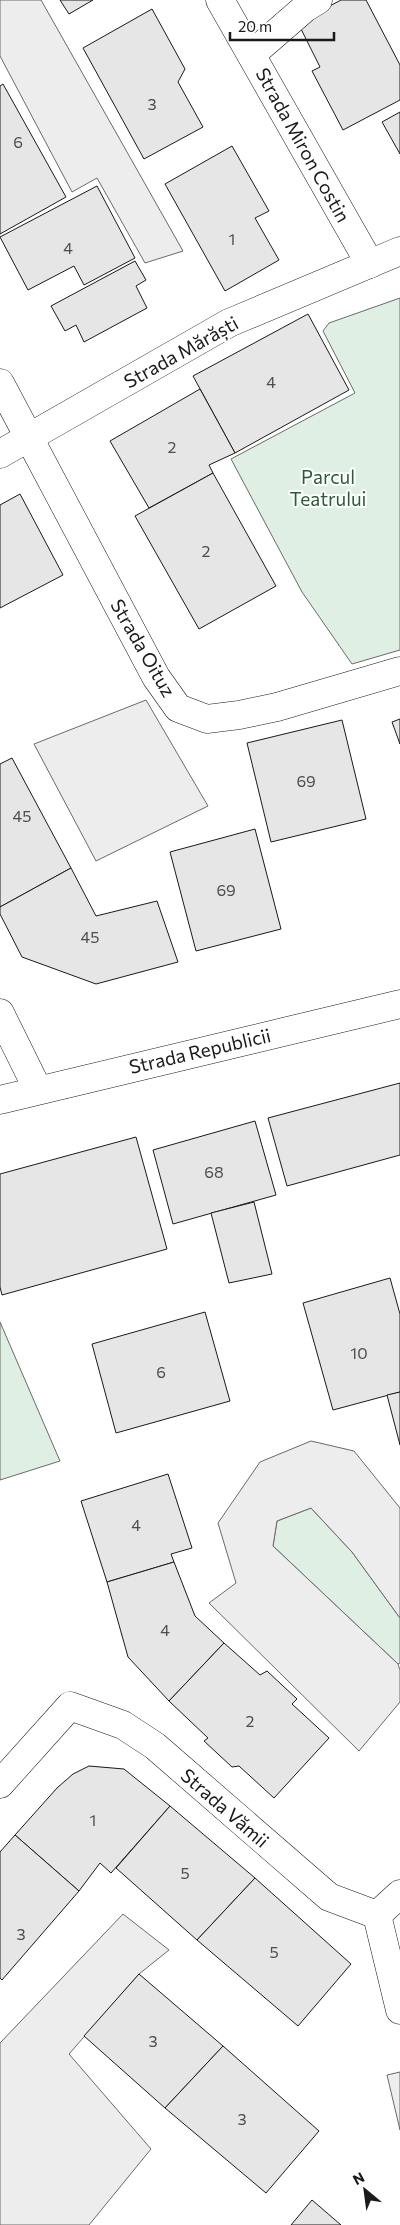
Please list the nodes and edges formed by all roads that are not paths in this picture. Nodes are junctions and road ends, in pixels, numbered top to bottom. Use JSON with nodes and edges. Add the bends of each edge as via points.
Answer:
{"nodes":[{"id":1,"x":220,"y":0,"type":"edge"},
{"id":2,"x":318,"y":0,"type":"edge"},
{"id":3,"x":252,"y":54,"type":"junction"},
{"id":4,"x":400,"y":251,"type":"edge"},
{"id":5,"x":370,"y":264,"type":"junction"},
{"id":6,"x":0,"y":383,"type":"edge"},
{"id":7,"x":29,"y":439,"type":"junction"},
{"id":8,"x":0,"y":454,"type":"edge"},
{"id":9,"x":400,"y":671,"type":"edge"},
{"id":10,"x":400,"y":1004,"type":"edge"},
{"id":11,"x":0,"y":1013,"type":"edge"},
{"id":12,"x":38,"y":1090,"type":"junction"},
{"id":13,"x":0,"y":1100,"type":"edge"},
{"id":14,"x":0,"y":1784,"type":"edge"},
{"id":15,"x":400,"y":1894,"type":"edge"},
{"id":16,"x":377,"y":1914,"type":"junction"},
{"id":17,"x":400,"y":2010,"type":"edge"}],
"edges":[{"from":1,"to":3,"type":"street","name":"Strada Miron Costin"},
{"from":2,"to":3,"type":"street"},
{"from":3,"to":5,"type":"street","name":"Strada Miron Costin"},
{"from":4,"to":5,"type":"street","name":"Strada Mărăști"},
{"from":5,"to":7,"type":"street","name":"Strada Mărăști","via":[[229,323]]},
{"from":6,"to":7,"type":"street","name":"Strada Oituz"},
{"from":7,"to":8,"type":"street","name":"Strada Mărăști"},
{"from":7,"to":9,"type":"street","name":"Strada Oituz","via":[[156,677],[178,708],[206,720],[239,715]]},
{"from":10,"to":12,"type":"street","name":"Strada Republicii"},
{"from":11,"to":12,"type":"street"},
{"from":12,"to":13,"type":"street","name":"Strada Republicii"},
{"from":14,"to":16,"type":"street","name":"Strada Vămii","via":[[70,1706],[123,1725],[155,1746],[329,1898]]},
{"from":15,"to":16,"type":"street"},
{"from":16,"to":17,"type":"street"}]}
